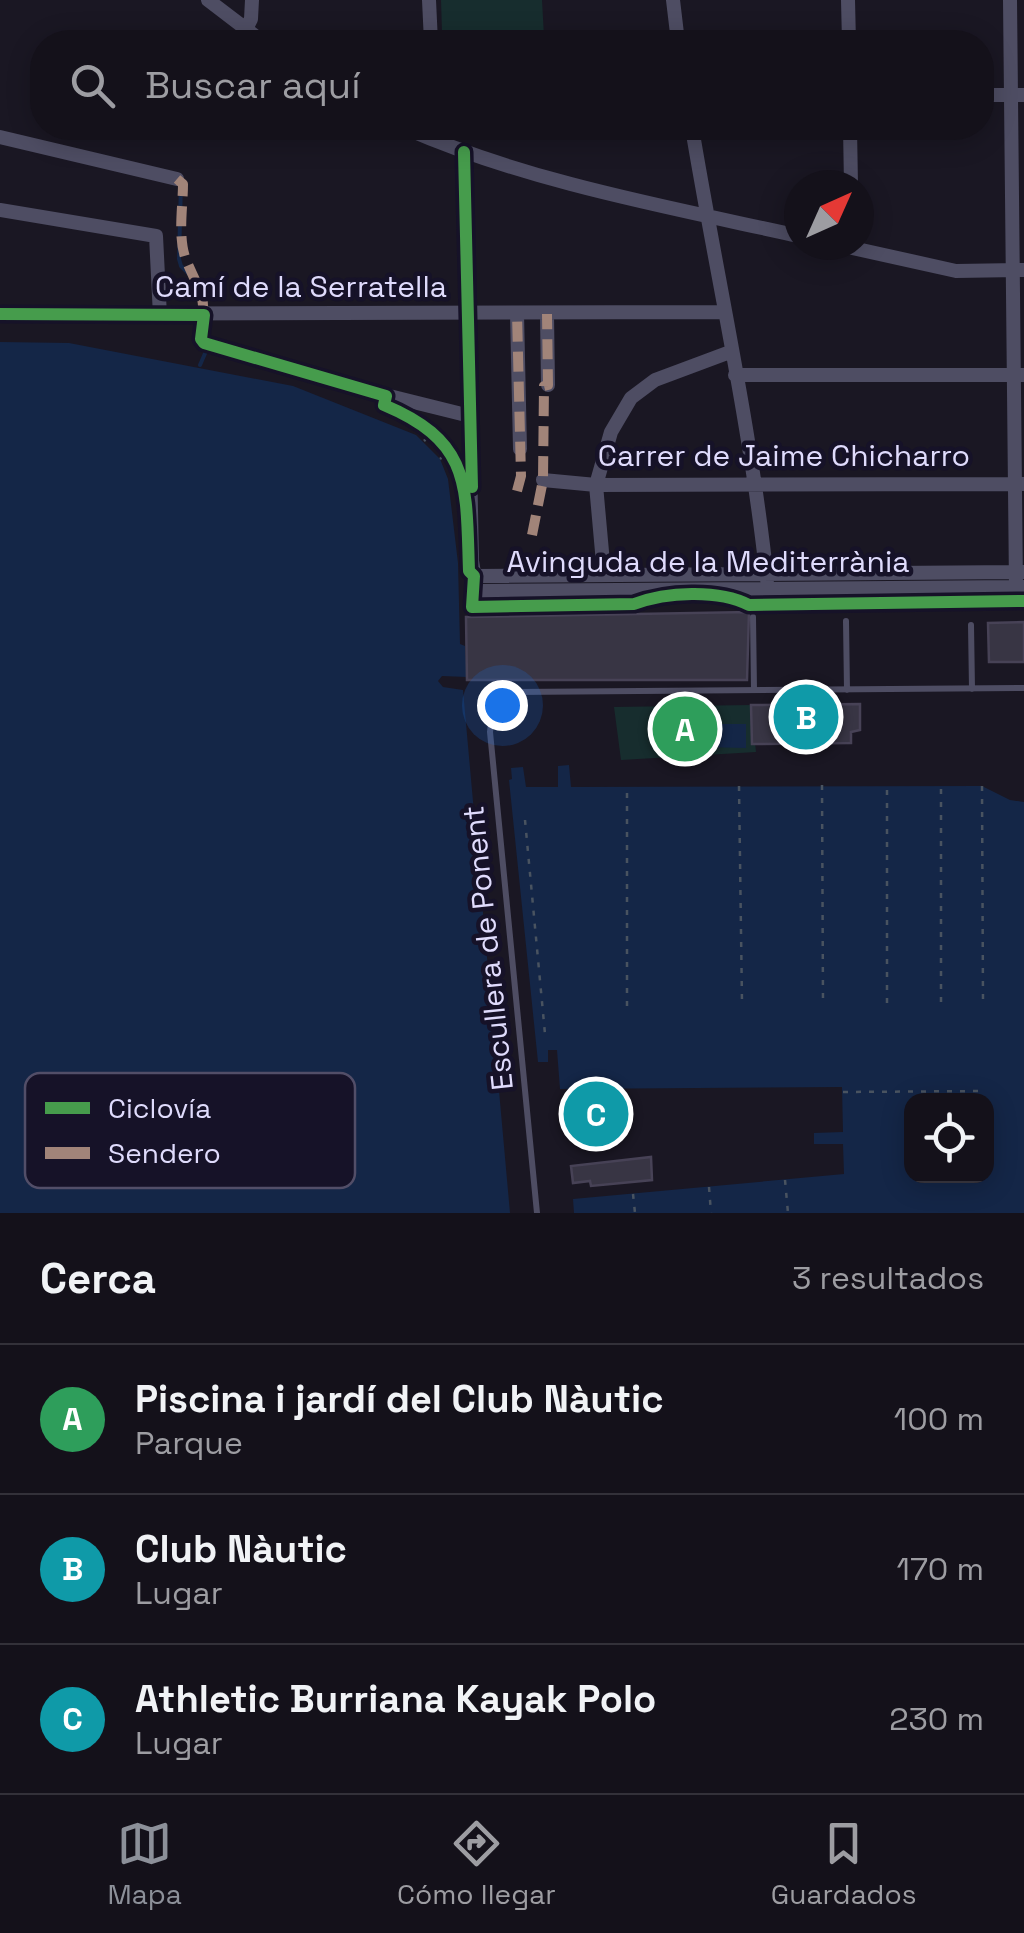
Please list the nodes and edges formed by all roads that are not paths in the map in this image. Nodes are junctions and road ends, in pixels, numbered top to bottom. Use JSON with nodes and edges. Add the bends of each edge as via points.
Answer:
{"nodes":[{"id":1,"x":208,"y":0,"type":"edge"},
{"id":2,"x":252,"y":0,"type":"edge"},
{"id":3,"x":429,"y":0,"type":"edge"},
{"id":4,"x":672,"y":0,"type":"edge"},
{"id":5,"x":848,"y":0,"type":"edge"},
{"id":6,"x":1014,"y":9,"type":"edge"},
{"id":7,"x":245,"y":30,"type":"joint"},
{"id":8,"x":430,"y":30,"type":"edge"},
{"id":9,"x":676,"y":30,"type":"edge"},
{"id":10,"x":849,"y":30,"type":"edge"},
{"id":11,"x":1017,"y":95,"type":"edge"},
{"id":12,"x":0,"y":138,"type":"edge"},
{"id":13,"x":445,"y":140,"type":"edge"},
{"id":14,"x":694,"y":140,"type":"edge"},
{"id":15,"x":850,"y":140,"type":"edge"},
{"id":16,"x":464,"y":152,"type":"junction"},
{"id":17,"x":850,"y":170,"type":"edge"},
{"id":18,"x":177,"y":179,"type":"dead end"},
{"id":19,"x":0,"y":210,"type":"edge"},
{"id":20,"x":706,"y":216,"type":"junction"},
{"id":21,"x":784,"y":233,"type":"edge"},
{"id":22,"x":874,"y":252,"type":"edge"},
{"id":23,"x":1018,"y":279,"type":"edge"},
{"id":24,"x":722,"y":312,"type":"junction"},
{"id":25,"x":0,"y":314,"type":"edge"},
{"id":26,"x":466,"y":314,"type":"junction"},
{"id":27,"x":517,"y":314,"type":"junction"},
{"id":28,"x":548,"y":314,"type":"junction"},
{"id":29,"x":160,"y":316,"type":"junction"},
{"id":30,"x":730,"y":352,"type":"junction"},
{"id":31,"x":735,"y":374,"type":"junction"},
{"id":32,"x":1019,"y":375,"type":"edge"},
{"id":33,"x":345,"y":385,"type":"dead end"},
{"id":34,"x":548,"y":385,"type":"dead end"},
{"id":35,"x":470,"y":416,"type":"junction"},
{"id":36,"x":520,"y":449,"type":"dead end"},
{"id":37,"x":543,"y":480,"type":"dead end"},
{"id":38,"x":757,"y":484,"type":"junction"},
{"id":39,"x":1020,"y":484,"type":"edge"},
{"id":40,"x":596,"y":485,"type":"junction"},
{"id":41,"x":604,"y":574,"type":"junction"},
{"id":42,"x":474,"y":576,"type":"junction"},
{"id":43,"x":1020,"y":580,"type":"edge"},
{"id":44,"x":767,"y":582,"type":"junction"},
{"id":45,"x":753,"y":617,"type":"dead end"},
{"id":46,"x":846,"y":621,"type":"dead end"},
{"id":47,"x":971,"y":625,"type":"dead end"},
{"id":48,"x":972,"y":688,"type":"junction"},
{"id":49,"x":1024,"y":688,"type":"edge"},
{"id":50,"x":754,"y":690,"type":"junction"},
{"id":51,"x":847,"y":690,"type":"junction"},
{"id":52,"x":536,"y":1213,"type":"edge"}],
"edges":[{"from":1,"to":7,"type":"street"},
{"from":2,"to":7,"type":"street"},
{"from":3,"to":8,"type":"street"},
{"from":4,"to":9,"type":"street"},
{"from":5,"to":10,"type":"street"},
{"from":6,"to":11,"type":"street"},
{"from":11,"to":23,"type":"street"},
{"from":12,"to":18,"type":"street"},
{"from":13,"to":16,"type":"street"},
{"from":14,"to":20,"type":"street"},
{"from":15,"to":17,"type":"street"},
{"from":16,"to":20,"type":"street"},
{"from":16,"to":26,"type":"street"},
{"from":19,"to":29,"type":"street","via":[[156,236]]},
{"from":20,"to":21,"type":"street"},
{"from":20,"to":24,"type":"street"},
{"from":22,"to":23,"type":"street"},
{"from":23,"to":32,"type":"street"},
{"from":24,"to":28,"type":"street","name":"Camí de la Serratella"},
{"from":24,"to":30,"type":"street"},
{"from":25,"to":29,"type":"street","name":"Camí de la Serratella"},
{"from":26,"to":27,"type":"street","name":"Camí de la Serratella"},
{"from":26,"to":29,"type":"street","name":"Camí de la Serratella"},
{"from":26,"to":35,"type":"street"},
{"from":27,"to":28,"type":"street","name":"Camí de la Serratella"},
{"from":27,"to":36,"type":"street"},
{"from":28,"to":34,"type":"street"},
{"from":30,"to":31,"type":"street"},
{"from":30,"to":40,"type":"street","via":[[654,380],[632,398],[612,432]]},
{"from":31,"to":32,"type":"street"},
{"from":31,"to":38,"type":"street"},
{"from":32,"to":39,"type":"street"},
{"from":33,"to":35,"type":"street"},
{"from":35,"to":42,"type":"street"},
{"from":37,"to":40,"type":"street","name":"Carrer de Jaime Chicharro"},
{"from":38,"to":39,"type":"street","name":"Carrer de Jaime Chicharro"},
{"from":38,"to":40,"type":"street","name":"Carrer de Jaime Chicharro"},
{"from":38,"to":44,"type":"street"},
{"from":39,"to":43,"type":"street"},
{"from":40,"to":41,"type":"street"},
{"from":41,"to":42,"type":"street","name":"Avinguda de la Mediterrània"},
{"from":41,"to":44,"type":"street","name":"Avinguda de la Mediterrània"},
{"from":42,"to":44,"type":"street","name":"Avinguda de la Mediterrània","via":[[477,591]]},
{"from":43,"to":44,"type":"street","name":"Avinguda de la Mediterrània"},
{"from":45,"to":50,"type":"lane"},
{"from":46,"to":51,"type":"lane"},
{"from":47,"to":48,"type":"lane"},
{"from":48,"to":49,"type":"lane"},
{"from":48,"to":51,"type":"lane"},
{"from":50,"to":51,"type":"lane"},
{"from":50,"to":52,"type":"lane","name":"Escullera de Ponent","via":[[516,692],[502,696],[492,712]]}]}
